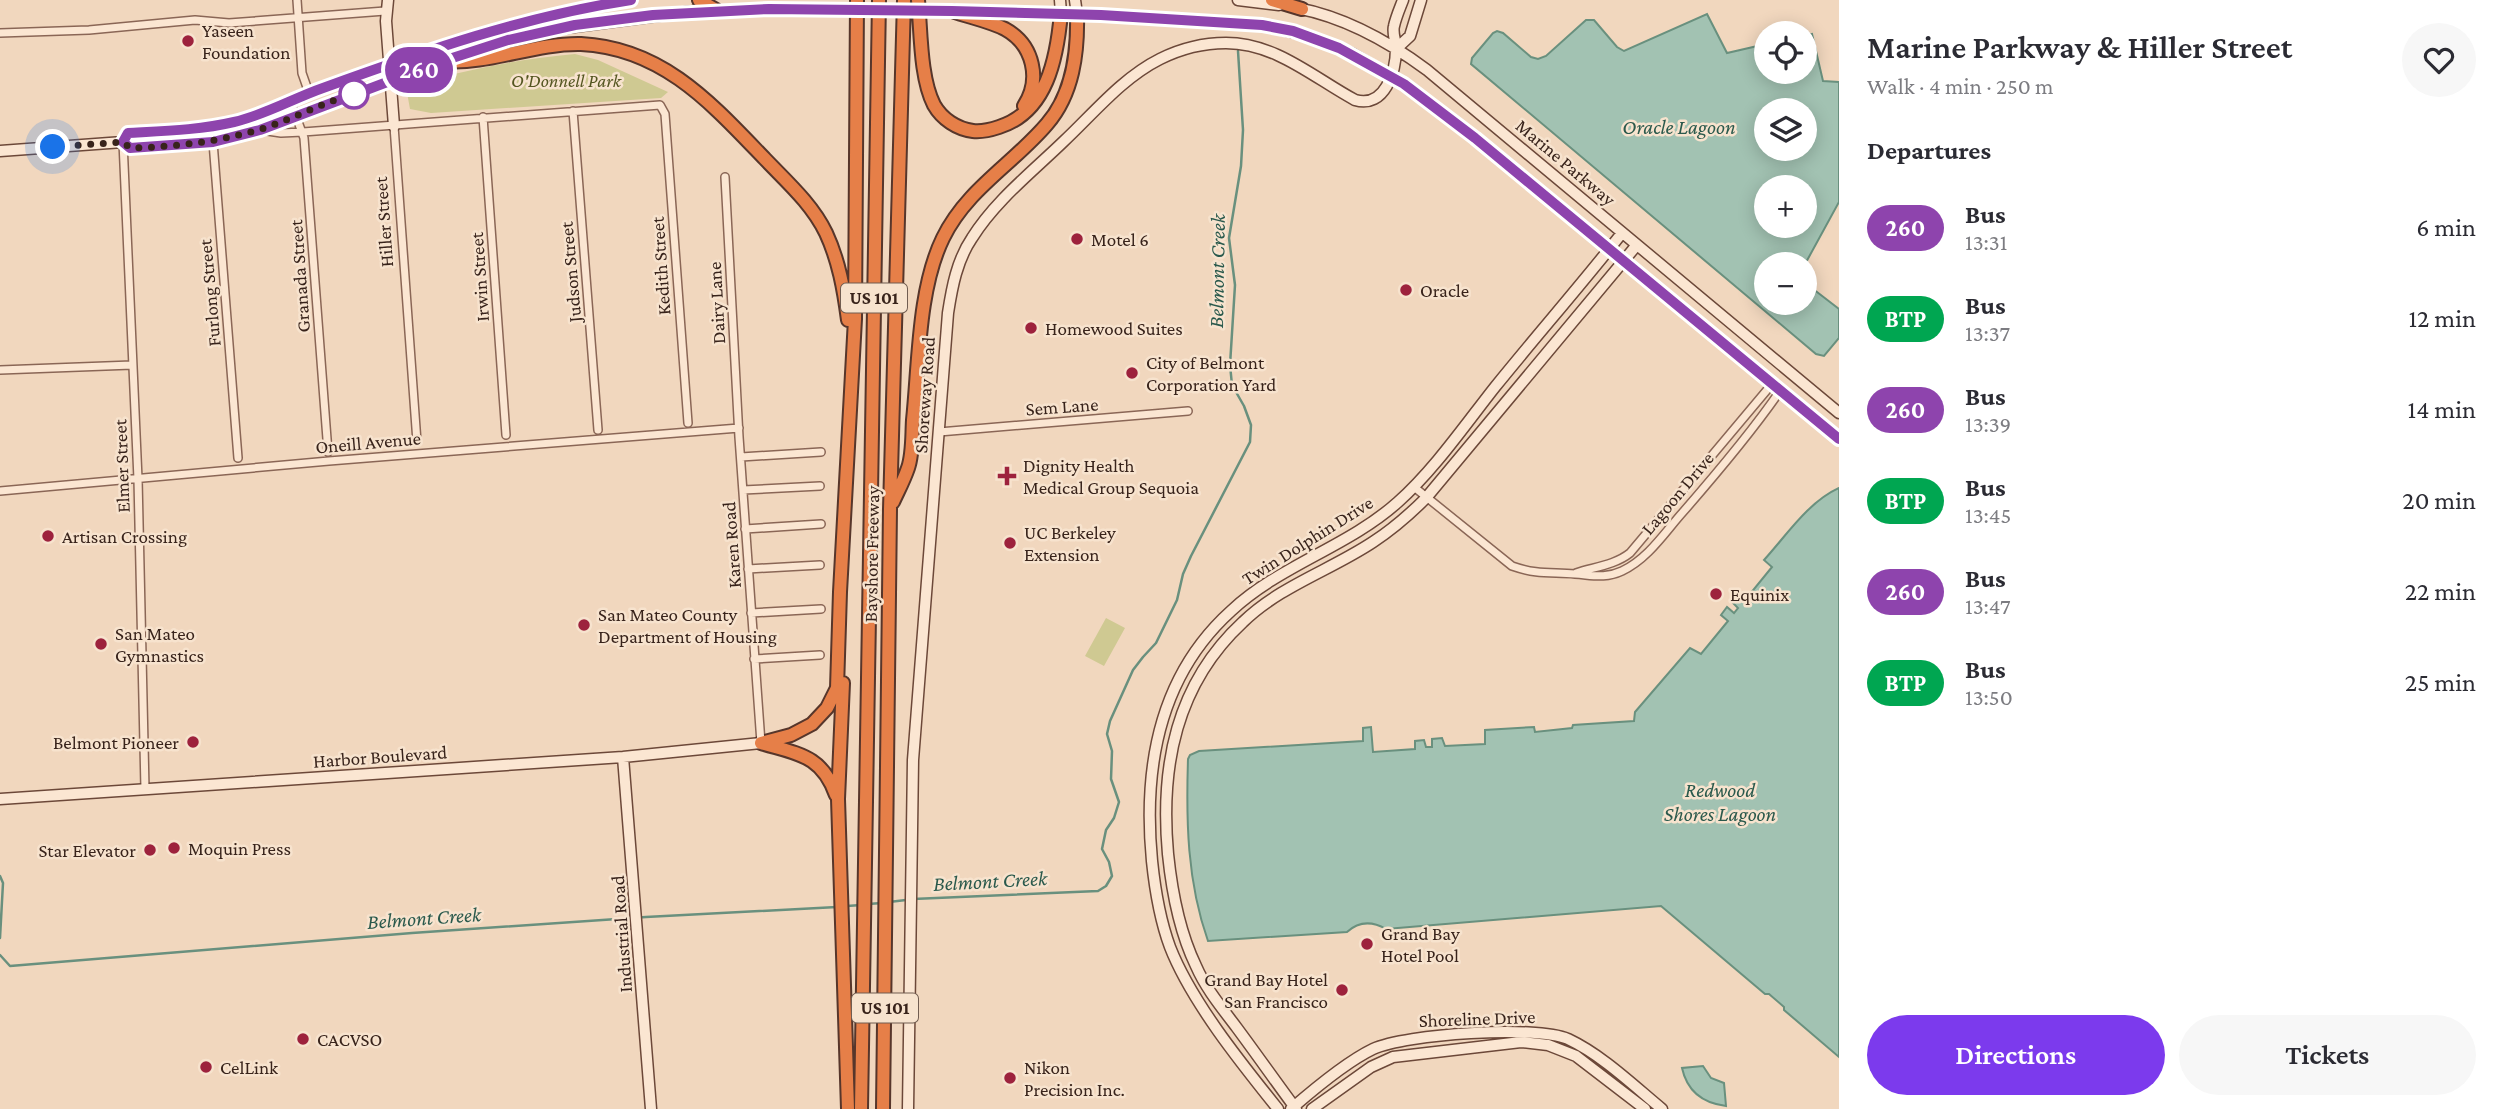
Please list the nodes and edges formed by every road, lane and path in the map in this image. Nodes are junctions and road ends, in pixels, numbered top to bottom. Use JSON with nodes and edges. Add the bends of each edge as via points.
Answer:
{"nodes":[{"id":1,"x":297,"y":0,"type":"edge"},
{"id":2,"x":388,"y":0,"type":"edge"},
{"id":3,"x":631,"y":0,"type":"edge"},
{"id":4,"x":699,"y":0,"type":"edge"},
{"id":5,"x":858,"y":0,"type":"edge"},
{"id":6,"x":879,"y":0,"type":"edge"},
{"id":7,"x":904,"y":0,"type":"edge"},
{"id":8,"x":918,"y":0,"type":"edge"},
{"id":9,"x":1075,"y":0,"type":"edge"},
{"id":10,"x":1238,"y":0,"type":"edge"},
{"id":11,"x":1272,"y":0,"type":"edge"},
{"id":12,"x":1403,"y":0,"type":"edge"},
{"id":13,"x":1421,"y":0,"type":"edge"},
{"id":14,"x":1060,"y":7,"type":"edge"},
{"id":15,"x":1302,"y":9,"type":"junction"},
{"id":16,"x":716,"y":10,"type":"junction"},
{"id":17,"x":385,"y":11,"type":"junction"},
{"id":18,"x":946,"y":11,"type":"junction"},
{"id":19,"x":1077,"y":14,"type":"junction"},
{"id":20,"x":298,"y":18,"type":"junction"},
{"id":21,"x":0,"y":33,"type":"edge"},
{"id":22,"x":1396,"y":49,"type":"junction"},
{"id":23,"x":443,"y":61,"type":"junction"},
{"id":24,"x":389,"y":64,"type":"junction"},
{"id":25,"x":1391,"y":75,"type":"junction"},
{"id":26,"x":391,"y":80,"type":"junction"},
{"id":27,"x":309,"y":93,"type":"junction"},
{"id":28,"x":290,"y":100,"type":"junction"},
{"id":29,"x":573,"y":111,"type":"junction"},
{"id":30,"x":296,"y":115,"type":"junction"},
{"id":31,"x":483,"y":117,"type":"junction"},
{"id":32,"x":1005,"y":125,"type":"junction"},
{"id":33,"x":394,"y":126,"type":"junction"},
{"id":34,"x":208,"y":127,"type":"junction"},
{"id":35,"x":260,"y":130,"type":"junction"},
{"id":36,"x":303,"y":132,"type":"junction"},
{"id":37,"x":123,"y":142,"type":"junction"},
{"id":38,"x":213,"y":142,"type":"junction"},
{"id":39,"x":0,"y":151,"type":"edge"},
{"id":40,"x":725,"y":177,"type":"dead end"},
{"id":41,"x":1622,"y":233,"type":"junction"},
{"id":42,"x":1636,"y":246,"type":"junction"},
{"id":43,"x":1609,"y":249,"type":"junction"},
{"id":44,"x":1623,"y":261,"type":"junction"},
{"id":45,"x":852,"y":352,"type":"junction"},
{"id":46,"x":132,"y":365,"type":"junction"},
{"id":47,"x":0,"y":370,"type":"edge"},
{"id":48,"x":1776,"y":387,"type":"junction"},
{"id":49,"x":1188,"y":411,"type":"dead end"},
{"id":50,"x":1839,"y":413,"type":"edge"},
{"id":51,"x":688,"y":423,"type":"dead end"},
{"id":52,"x":739,"y":428,"type":"junction"},
{"id":53,"x":598,"y":430,"type":"dead end"},
{"id":54,"x":939,"y":432,"type":"junction"},
{"id":55,"x":506,"y":435,"type":"dead end"},
{"id":56,"x":1839,"y":439,"type":"edge"},
{"id":57,"x":417,"y":442,"type":"dead end"},
{"id":58,"x":328,"y":452,"type":"dead end"},
{"id":59,"x":821,"y":452,"type":"dead end"},
{"id":60,"x":740,"y":457,"type":"junction"},
{"id":61,"x":238,"y":458,"type":"dead end"},
{"id":62,"x":138,"y":479,"type":"junction"},
{"id":63,"x":820,"y":486,"type":"dead end"},
{"id":64,"x":1414,"y":487,"type":"junction"},
{"id":65,"x":743,"y":490,"type":"junction"},
{"id":66,"x":0,"y":491,"type":"edge"},
{"id":67,"x":1426,"y":498,"type":"junction"},
{"id":68,"x":890,"y":509,"type":"junction"},
{"id":69,"x":821,"y":524,"type":"dead end"},
{"id":70,"x":746,"y":529,"type":"junction"},
{"id":71,"x":820,"y":565,"type":"dead end"},
{"id":72,"x":748,"y":569,"type":"junction"},
{"id":73,"x":1575,"y":574,"type":"junction"},
{"id":74,"x":839,"y":592,"type":"junction"},
{"id":75,"x":821,"y":609,"type":"dead end"},
{"id":76,"x":751,"y":613,"type":"junction"},
{"id":77,"x":820,"y":655,"type":"dead end"},
{"id":78,"x":754,"y":659,"type":"junction"},
{"id":79,"x":761,"y":743,"type":"junction"},
{"id":80,"x":624,"y":757,"type":"junction"},
{"id":81,"x":145,"y":789,"type":"junction"},
{"id":82,"x":0,"y":799,"type":"edge"},
{"id":83,"x":838,"y":799,"type":"junction"},
{"id":84,"x":1294,"y":1108,"type":"edge"},
{"id":85,"x":651,"y":1109,"type":"edge"},
{"id":86,"x":848,"y":1109,"type":"edge"},
{"id":87,"x":861,"y":1109,"type":"edge"},
{"id":88,"x":883,"y":1109,"type":"edge"},
{"id":89,"x":908,"y":1109,"type":"edge"},
{"id":90,"x":1278,"y":1109,"type":"edge"},
{"id":91,"x":1312,"y":1109,"type":"edge"},
{"id":92,"x":1645,"y":1109,"type":"edge"},
{"id":93,"x":1662,"y":1109,"type":"edge"}],
"edges":[{"from":1,"to":20,"type":"street"},
{"from":2,"to":17,"type":"main road","name":"Hiller Street"},
{"from":3,"to":24,"type":"main road","via":[[526,20]]},
{"from":4,"to":16,"type":"highway"},
{"from":5,"to":45,"type":"highway"},
{"from":6,"to":87,"type":"highway","name":"Bayshore Freeway","number":"US 101"},
{"from":7,"to":68,"type":"highway","name":"Bayshore Freeway","number":"US 101"},
{"from":8,"to":32,"type":"highway","via":[[924,66],[935,107],[964,129],[988,131]]},
{"from":9,"to":19,"type":"main road"},
{"from":10,"to":15,"type":"main road","name":"Marine Parkway"},
{"from":11,"to":15,"type":"highway"},
{"from":12,"to":22,"type":"main road","via":[[1393,28]]},
{"from":13,"to":22,"type":"main road","via":[[1410,36]]},
{"from":14,"to":18,"type":"main road","name":"Marine Parkway"},
{"from":14,"to":19,"type":"main road","name":"Marine Parkway"},
{"from":14,"to":32,"type":"highway","via":[[1055,55],[1043,90],[1031,108]]},
{"from":15,"to":22,"type":"main road","name":"Marine Parkway","via":[[1350,25]]},
{"from":16,"to":18,"type":"main road","name":"Marine Parkway","bridge":true},
{"from":16,"to":23,"type":"main road","name":"Marine Parkway","via":[[551,30]]},
{"from":17,"to":20,"type":"street"},
{"from":17,"to":24,"type":"main road","name":"Hiller Street"},
{"from":18,"to":32,"type":"highway","via":[[1007,30],[1030,55],[1034,76],[1030,96]]},
{"from":19,"to":25,"type":"main road","name":"Marine Parkway","via":[[1278,28],[1339,48]]},
{"from":19,"to":68,"type":"highway","via":[[1072,74],[1055,113],[965,202],[937,251],[926,290],[909,466]]},
{"from":20,"to":21,"type":"street"},
{"from":20,"to":27,"type":"street","via":[[302,73]]},
{"from":22,"to":25,"type":"main road","name":"Shoreway Road"},
{"from":22,"to":41,"type":"main road","name":"Marine Parkway","via":[[1427,69]]},
{"from":23,"to":26,"type":"main road","name":"Marine Parkway"},
{"from":23,"to":45,"type":"highway","via":[[581,44],[637,56],[682,80],[719,111],[819,221],[841,275]]},
{"from":24,"to":26,"type":"main road","name":"Hiller Street"},
{"from":24,"to":27,"type":"main road"},
{"from":25,"to":43,"type":"main road","name":"Marine Parkway"},
{"from":25,"to":54,"type":"main road","name":"Shoreway Road","via":[[1380,96],[1360,102],[1274,52],[1230,43],[1183,50],[1138,72],[1007,196],[971,239],[951,289]]},
{"from":26,"to":30,"type":"main road","name":"Marine Parkway"},
{"from":26,"to":33,"type":"main road","name":"Hiller Street"},
{"from":27,"to":28,"type":"main road"},
{"from":28,"to":30,"type":"street","name":"Granada Street"},
{"from":28,"to":34,"type":"main road","via":[[241,121]]},
{"from":29,"to":31,"type":"street"},
{"from":29,"to":51,"type":"street","name":"Kedith Street","via":[[663,107]]},
{"from":29,"to":53,"type":"street","name":"Judson Street"},
{"from":30,"to":35,"type":"main road","name":"Marine Parkway"},
{"from":30,"to":36,"type":"street","name":"Granada Street"},
{"from":31,"to":33,"type":"street"},
{"from":31,"to":55,"type":"street","name":"Irwin Street"},
{"from":33,"to":36,"type":"street"},
{"from":33,"to":57,"type":"street","name":"Hiller Street"},
{"from":34,"to":37,"type":"main road","via":[[128,133]]},
{"from":34,"to":38,"type":"street","name":"Furlong Street"},
{"from":35,"to":36,"type":"street"},
{"from":35,"to":38,"type":"main road","name":"Marine Parkway"},
{"from":36,"to":58,"type":"street","name":"Granada Street"},
{"from":37,"to":38,"type":"main road","name":"Marine Parkway","via":[[130,148]]},
{"from":37,"to":39,"type":"main road"},
{"from":37,"to":46,"type":"street","name":"Elmer Street"},
{"from":38,"to":61,"type":"street","name":"Furlong Street"},
{"from":40,"to":52,"type":"street","name":"Dairy Lane"},
{"from":41,"to":42,"type":"main road","name":"Marine Parkway"},
{"from":41,"to":43,"type":"main road","name":"Twin Dolphin Drive"},
{"from":42,"to":44,"type":"main road","name":"Twin Dolphin Drive"},
{"from":42,"to":50,"type":"main road","name":"Marine Parkway"},
{"from":43,"to":44,"type":"main road","name":"Marine Parkway"},
{"from":43,"to":64,"type":"main road","name":"Twin Dolphin Drive"},
{"from":44,"to":48,"type":"main road","name":"Marine Parkway"},
{"from":44,"to":67,"type":"main road","name":"Twin Dolphin Drive"},
{"from":45,"to":74,"type":"highway"},
{"from":46,"to":47,"type":"street"},
{"from":46,"to":62,"type":"street","name":"Elmer Street"},
{"from":48,"to":56,"type":"main road","name":"Marine Parkway"},
{"from":48,"to":73,"type":"street","name":"Lagoon Drive","via":[[1630,553]]},
{"from":48,"to":73,"type":"street","name":"Lagoon Drive","via":[[1703,488],[1638,561],[1598,577]]},
{"from":49,"to":54,"type":"street","name":"Sem Lane"},
{"from":52,"to":60,"type":"street","name":"Karen Road"},
{"from":52,"to":62,"type":"street","name":"Oneill Avenue"},
{"from":54,"to":89,"type":"main road","name":"Shoreway Road","via":[[915,737]]},
{"from":59,"to":60,"type":"street"},
{"from":60,"to":65,"type":"street","name":"Karen Road"},
{"from":62,"to":66,"type":"street","name":"Oneill Avenue"},
{"from":62,"to":81,"type":"street","name":"Elmer Street"},
{"from":63,"to":65,"type":"street"},
{"from":64,"to":67,"type":"street","name":"Lagoon Drive"},
{"from":64,"to":90,"type":"main road","name":"Twin Dolphin Drive","via":[[1364,528],[1266,583],[1229,612],[1191,659],[1156,740],[1149,808],[1151,846],[1161,919],[1170,948],[1201,1006]]},
{"from":65,"to":70,"type":"street","name":"Karen Road"},
{"from":67,"to":73,"type":"street","name":"Lagoon Drive","via":[[1512,566],[1552,575]]},
{"from":67,"to":84,"type":"main road","name":"Twin Dolphin Drive","via":[[1373,542],[1275,597],[1242,622],[1204,668],[1172,743],[1165,808],[1167,844],[1177,915],[1186,943],[1212,995]]},
{"from":68,"to":88,"type":"highway","name":"Bayshore Freeway","number":"US 101"},
{"from":69,"to":70,"type":"street"},
{"from":70,"to":72,"type":"street","name":"Karen Road"},
{"from":71,"to":72,"type":"street"},
{"from":72,"to":76,"type":"street","name":"Karen Road"},
{"from":74,"to":79,"type":"highway","via":[[838,678],[833,698],[811,724]]},
{"from":74,"to":83,"type":"highway","via":[[844,642]]},
{"from":75,"to":76,"type":"street"},
{"from":76,"to":78,"type":"street","name":"Karen Road"},
{"from":77,"to":78,"type":"street"},
{"from":78,"to":79,"type":"street","name":"Karen Road"},
{"from":79,"to":80,"type":"main road","name":"Harbor Boulevard"},
{"from":79,"to":83,"type":"highway","via":[[811,759],[827,775]]},
{"from":80,"to":81,"type":"main road","name":"Harbor Boulevard"},
{"from":80,"to":85,"type":"main road","name":"Industrial Road"},
{"from":81,"to":82,"type":"main road","name":"Harbor Boulevard"},
{"from":83,"to":86,"type":"highway"},
{"from":84,"to":93,"type":"main road","name":"Shoreline Drive","via":[[1360,1056],[1395,1041],[1520,1031],[1567,1039]]},
{"from":91,"to":92,"type":"main road","name":"Shoreline Drive","via":[[1393,1057],[1521,1042],[1569,1052]]}]}
